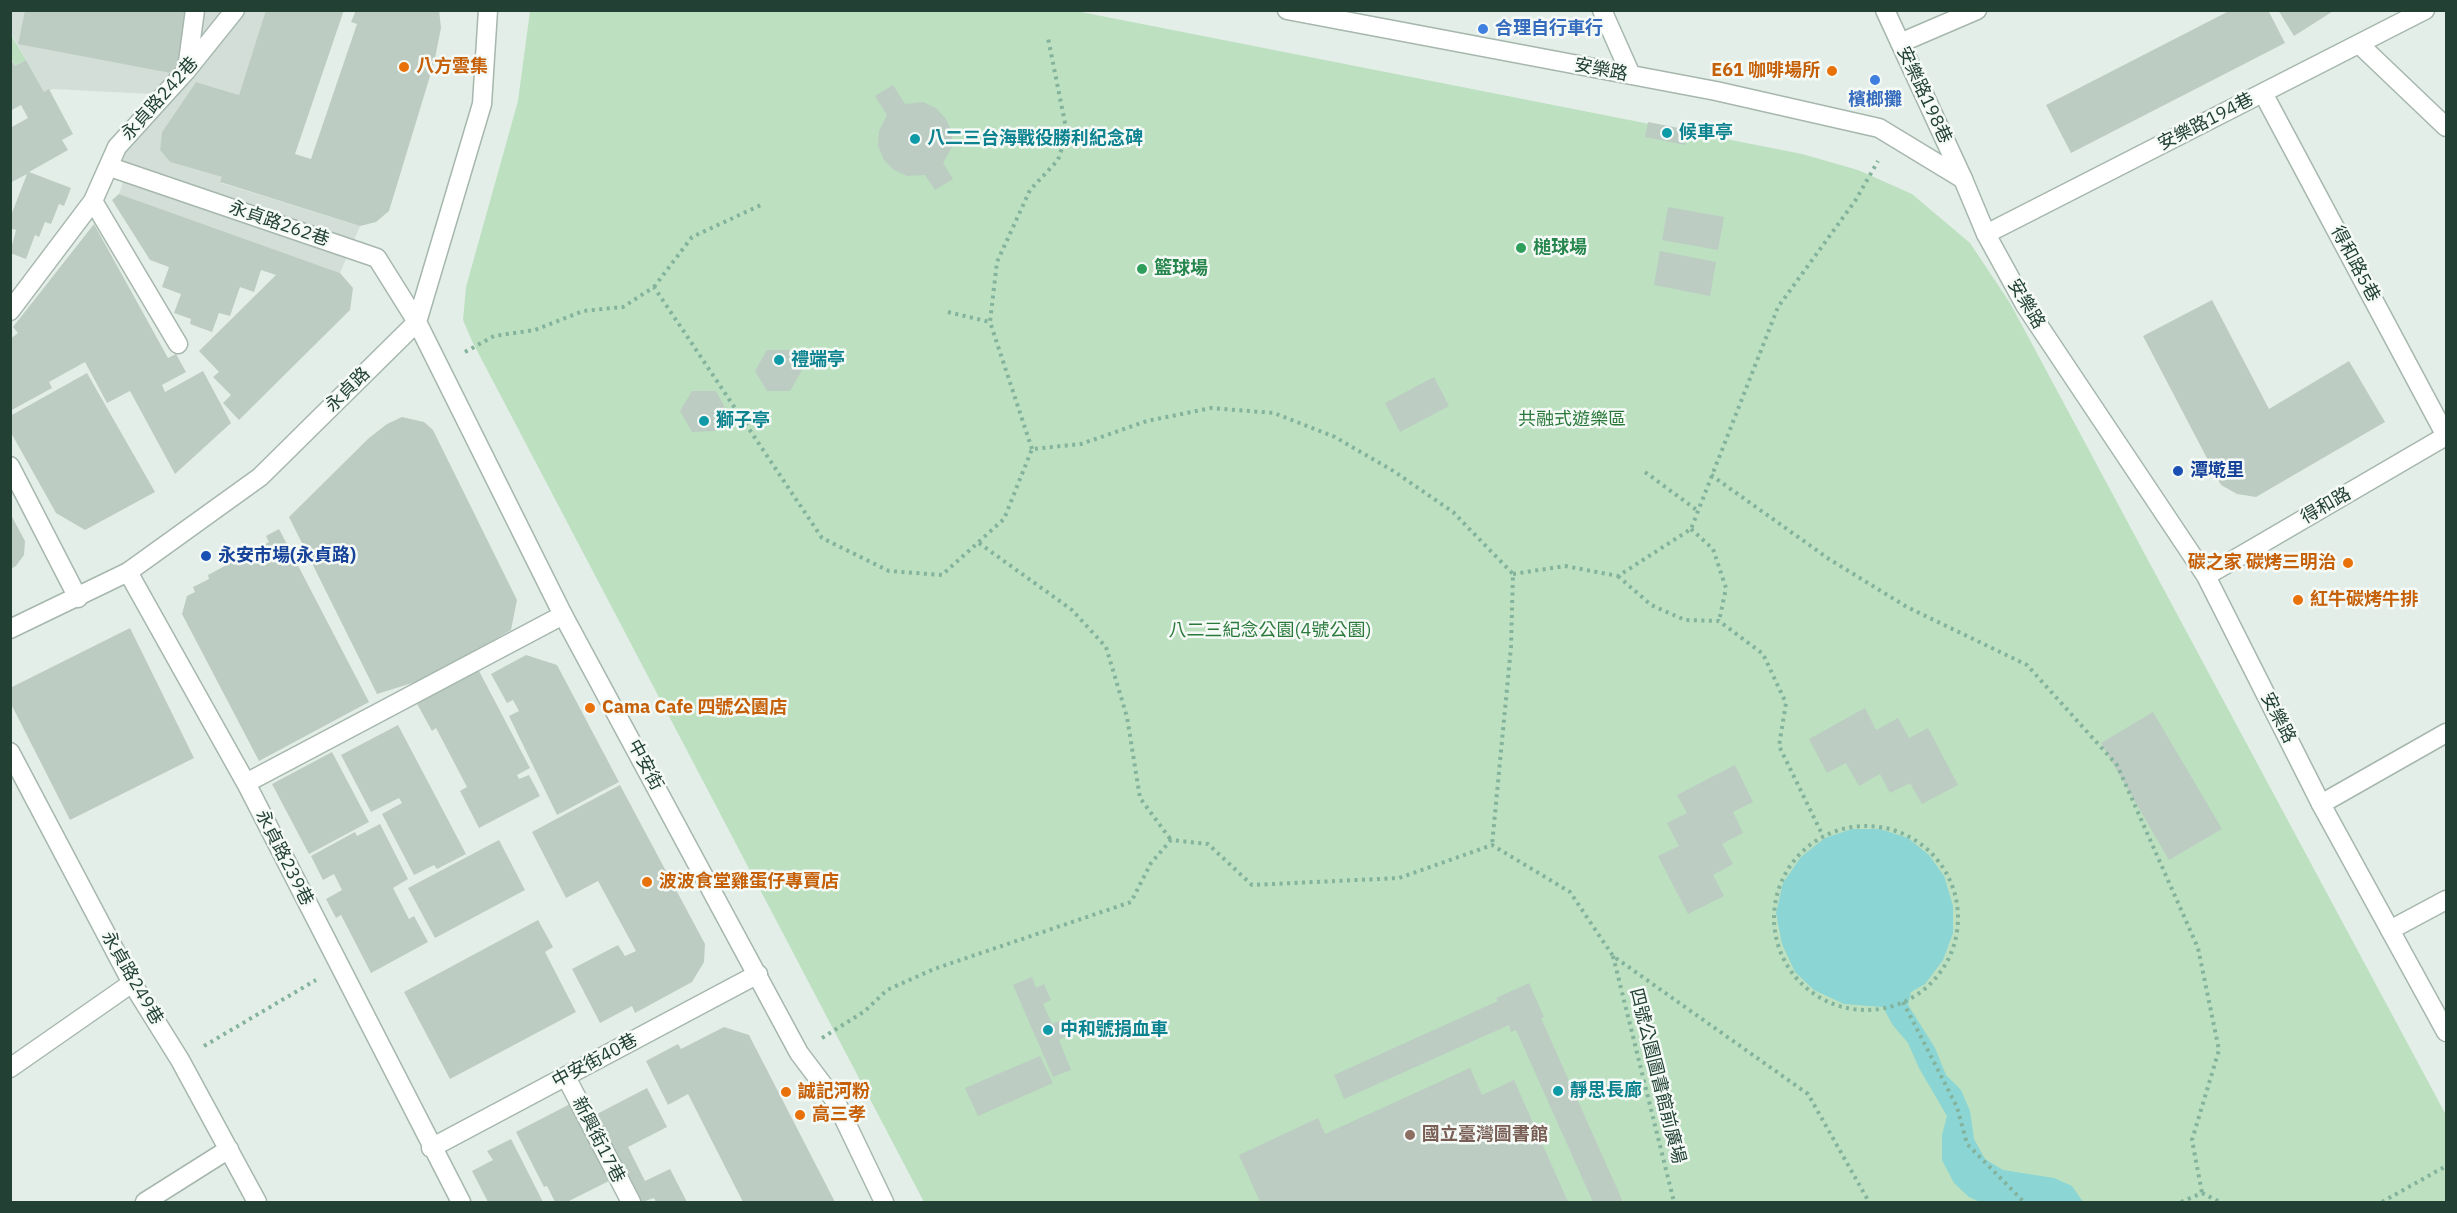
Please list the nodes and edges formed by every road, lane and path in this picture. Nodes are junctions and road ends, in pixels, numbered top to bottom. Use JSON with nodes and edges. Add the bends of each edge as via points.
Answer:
{"nodes":[{"id":1,"x":195,"y":10,"type":"edge"},
{"id":2,"x":235,"y":10,"type":"edge"},
{"id":3,"x":488,"y":10,"type":"edge"},
{"id":4,"x":1287,"y":10,"type":"edge"},
{"id":5,"x":1602,"y":10,"type":"edge"},
{"id":6,"x":1885,"y":10,"type":"edge"},
{"id":7,"x":1977,"y":10,"type":"edge"},
{"id":8,"x":2425,"y":10,"type":"edge"},
{"id":9,"x":1048,"y":38,"type":"dead end"},
{"id":10,"x":1900,"y":43,"type":"junction"},
{"id":11,"x":2359,"y":44,"type":"junction"},
{"id":12,"x":186,"y":71,"type":"junction"},
{"id":13,"x":1631,"y":75,"type":"junction"},
{"id":14,"x":2263,"y":93,"type":"junction"},
{"id":15,"x":2446,"y":127,"type":"edge"},
{"id":16,"x":1892,"y":137,"type":"junction"},
{"id":17,"x":110,"y":167,"type":"junction"},
{"id":18,"x":1963,"y":179,"type":"junction"},
{"id":19,"x":93,"y":201,"type":"junction"},
{"id":20,"x":763,"y":204,"type":"dead end"},
{"id":21,"x":1986,"y":234,"type":"junction"},
{"id":22,"x":654,"y":287,"type":"junction"},
{"id":23,"x":10,"y":311,"type":"edge"},
{"id":24,"x":948,"y":312,"type":"dead end"},
{"id":25,"x":417,"y":322,"type":"junction"},
{"id":26,"x":990,"y":322,"type":"junction"},
{"id":27,"x":178,"y":344,"type":"dead end"},
{"id":28,"x":440,"y":365,"type":"junction"},
{"id":29,"x":2446,"y":436,"type":"edge"},
{"id":30,"x":1032,"y":449,"type":"junction"},
{"id":31,"x":10,"y":466,"type":"edge"},
{"id":32,"x":1645,"y":472,"type":"dead end"},
{"id":33,"x":1712,"y":475,"type":"junction"},
{"id":34,"x":1698,"y":511,"type":"junction"},
{"id":35,"x":1691,"y":529,"type":"junction"},
{"id":36,"x":978,"y":543,"type":"junction"},
{"id":37,"x":128,"y":572,"type":"junction"},
{"id":38,"x":1513,"y":574,"type":"junction"},
{"id":39,"x":1618,"y":576,"type":"junction"},
{"id":40,"x":2206,"y":576,"type":"junction"},
{"id":41,"x":78,"y":598,"type":"junction"},
{"id":42,"x":563,"y":615,"type":"junction"},
{"id":43,"x":1719,"y":621,"type":"junction"},
{"id":44,"x":10,"y":629,"type":"edge"},
{"id":45,"x":2446,"y":733,"type":"edge"},
{"id":46,"x":10,"y":752,"type":"edge"},
{"id":47,"x":246,"y":783,"type":"junction"},
{"id":48,"x":2321,"y":804,"type":"junction"},
{"id":49,"x":1823,"y":836,"type":"junction"},
{"id":50,"x":1171,"y":840,"type":"junction"},
{"id":51,"x":1492,"y":845,"type":"junction"},
{"id":52,"x":2446,"y":900,"type":"edge"},
{"id":53,"x":2390,"y":930,"type":"junction"},
{"id":54,"x":1613,"y":956,"type":"junction"},
{"id":55,"x":339,"y":968,"type":"junction"},
{"id":56,"x":758,"y":974,"type":"junction"},
{"id":57,"x":132,"y":982,"type":"junction"},
{"id":58,"x":1903,"y":1002,"type":"junction"},
{"id":59,"x":2446,"y":1032,"type":"edge"},
{"id":60,"x":799,"y":1053,"type":"junction"},
{"id":61,"x":180,"y":1060,"type":"junction"},
{"id":62,"x":10,"y":1068,"type":"edge"},
{"id":63,"x":566,"y":1077,"type":"junction"},
{"id":64,"x":431,"y":1148,"type":"junction"},
{"id":65,"x":229,"y":1149,"type":"junction"},
{"id":66,"x":2446,"y":1166,"type":"edge"},
{"id":67,"x":2202,"y":1193,"type":"junction"},
{"id":68,"x":145,"y":1203,"type":"edge"},
{"id":69,"x":257,"y":1203,"type":"edge"},
{"id":70,"x":462,"y":1203,"type":"edge"},
{"id":71,"x":631,"y":1203,"type":"edge"},
{"id":72,"x":884,"y":1203,"type":"edge"},
{"id":73,"x":1674,"y":1203,"type":"edge"},
{"id":74,"x":1869,"y":1203,"type":"edge"},
{"id":75,"x":2024,"y":1203,"type":"edge"},
{"id":76,"x":2181,"y":1203,"type":"edge"},
{"id":77,"x":2220,"y":1203,"type":"edge"},
{"id":78,"x":2382,"y":1203,"type":"edge"}],
"edges":[{"from":1,"to":12,"type":"street"},
{"from":2,"to":12,"type":"street","name":"永貞路242巷"},
{"from":3,"to":25,"type":"street","name":"永貞路","via":[[482,104]]},
{"from":4,"to":13,"type":"street","name":"安樂路"},
{"from":5,"to":13,"type":"street"},
{"from":6,"to":10,"type":"street","name":"安樂路198巷"},
{"from":7,"to":10,"type":"street"},
{"from":8,"to":11,"type":"street","name":"安樂路194巷"},
{"from":9,"to":26,"type":"path","via":[[1066,133],[1058,160],[1030,190],[997,262]]},
{"from":10,"to":18,"type":"street","name":"安樂路198巷"},
{"from":11,"to":14,"type":"street","name":"安樂路194巷"},
{"from":11,"to":15,"type":"street"},
{"from":12,"to":17,"type":"street","name":"永貞路242巷","via":[[117,147]]},
{"from":13,"to":16,"type":"street","name":"安樂路","via":[[1879,128]]},
{"from":14,"to":21,"type":"street","name":"安樂路194巷"},
{"from":14,"to":29,"type":"street","name":"得和路5巷"},
{"from":16,"to":18,"type":"street","name":"安樂路"},
{"from":16,"to":33,"type":"path","via":[[1855,201],[1778,307]]},
{"from":17,"to":19,"type":"street","name":"永貞路242巷"},
{"from":17,"to":25,"type":"street","name":"永貞路262巷","via":[[377,258]]},
{"from":18,"to":21,"type":"street","name":"安樂路"},
{"from":19,"to":23,"type":"street","name":"永貞路242巷"},
{"from":19,"to":27,"type":"street"},
{"from":20,"to":22,"type":"path","via":[[692,237]]},
{"from":21,"to":40,"type":"street","name":"安樂路","via":[[2025,305]]},
{"from":22,"to":28,"type":"path","via":[[623,307],[583,311],[536,330],[494,336]]},
{"from":22,"to":36,"type":"path","via":[[822,538],[889,571],[942,574]]},
{"from":24,"to":26,"type":"path"},
{"from":25,"to":28,"type":"street","name":"中安街"},
{"from":25,"to":37,"type":"street","name":"永貞路","via":[[260,477]]},
{"from":26,"to":30,"type":"path"},
{"from":28,"to":42,"type":"street","name":"中安街"},
{"from":29,"to":40,"type":"street","name":"得和路"},
{"from":30,"to":36,"type":"path","via":[[1004,519]]},
{"from":30,"to":38,"type":"path","via":[[1081,444],[1147,421],[1211,408],[1274,413],[1335,437],[1395,472],[1453,512]]},
{"from":31,"to":41,"type":"street"},
{"from":32,"to":34,"type":"path"},
{"from":33,"to":34,"type":"path"},
{"from":33,"to":67,"type":"path","via":[[1829,559],[1907,608],[2027,665],[2117,765],[2198,948],[2219,1050],[2192,1140]]},
{"from":34,"to":35,"type":"path"},
{"from":35,"to":39,"type":"path"},
{"from":35,"to":43,"type":"path","via":[[1713,549],[1726,588]]},
{"from":36,"to":50,"type":"path","via":[[1072,610],[1106,647],[1127,717],[1140,798]]},
{"from":37,"to":41,"type":"street","name":"永貞路"},
{"from":37,"to":47,"type":"street","name":"永貞路239巷"},
{"from":38,"to":39,"type":"path","via":[[1565,567]]},
{"from":38,"to":51,"type":"path"},
{"from":39,"to":43,"type":"path","via":[[1652,605],[1685,620]]},
{"from":40,"to":48,"type":"street","name":"安樂路"},
{"from":41,"to":44,"type":"street","name":"永貞路"},
{"from":42,"to":47,"type":"street"},
{"from":42,"to":56,"type":"street","name":"中安街"},
{"from":43,"to":49,"type":"path","via":[[1763,654],[1786,703],[1779,747]]},
{"from":45,"to":48,"type":"street"},
{"from":46,"to":57,"type":"street","name":"永貞路249巷"},
{"from":47,"to":55,"type":"street","name":"永貞路239巷"},
{"from":48,"to":53,"type":"street","name":"安樂路"},
{"from":49,"to":58,"type":"path","via":[[1798,855],[1781,882],[1774,913],[1777,944],[1791,972],[1813,994],[1841,1007],[1873,1011]]},
{"from":49,"to":58,"type":"path","via":[[1851,827],[1881,827],[1908,836],[1932,854],[1949,878],[1958,906],[1950,954],[1928,986]]},
{"from":50,"to":51,"type":"path","via":[[1208,844],[1252,885],[1399,878]]},
{"from":50,"to":60,"type":"path","via":[[1151,863],[1131,902],[934,969],[887,990],[865,1011]]},
{"from":51,"to":54,"type":"path","via":[[1570,892]]},
{"from":52,"to":53,"type":"street"},
{"from":53,"to":59,"type":"street","name":"安樂路"},
{"from":54,"to":73,"type":"path","name":"四號公園圖書館前廣場"},
{"from":54,"to":74,"type":"path","via":[[1808,1094]]},
{"from":55,"to":61,"type":"path"},
{"from":55,"to":64,"type":"street","name":"永貞路239巷"},
{"from":56,"to":60,"type":"street","name":"中安街"},
{"from":56,"to":63,"type":"street","name":"中安街40巷"},
{"from":57,"to":61,"type":"street","name":"永貞路249巷"},
{"from":57,"to":62,"type":"street"},
{"from":58,"to":75,"type":"path","via":[[1957,1107],[1967,1144]]},
{"from":60,"to":72,"type":"street","name":"中安街","via":[[836,1102]]},
{"from":61,"to":65,"type":"street","name":"永貞路249巷"},
{"from":63,"to":64,"type":"street","name":"中安街40巷"},
{"from":63,"to":71,"type":"street","name":"新興街17巷"},
{"from":64,"to":70,"type":"street","name":"永貞路239巷"},
{"from":65,"to":68,"type":"street"},
{"from":65,"to":69,"type":"street","name":"永貞路249巷"},
{"from":66,"to":78,"type":"path"},
{"from":67,"to":76,"type":"path"},
{"from":67,"to":77,"type":"path"}]}
